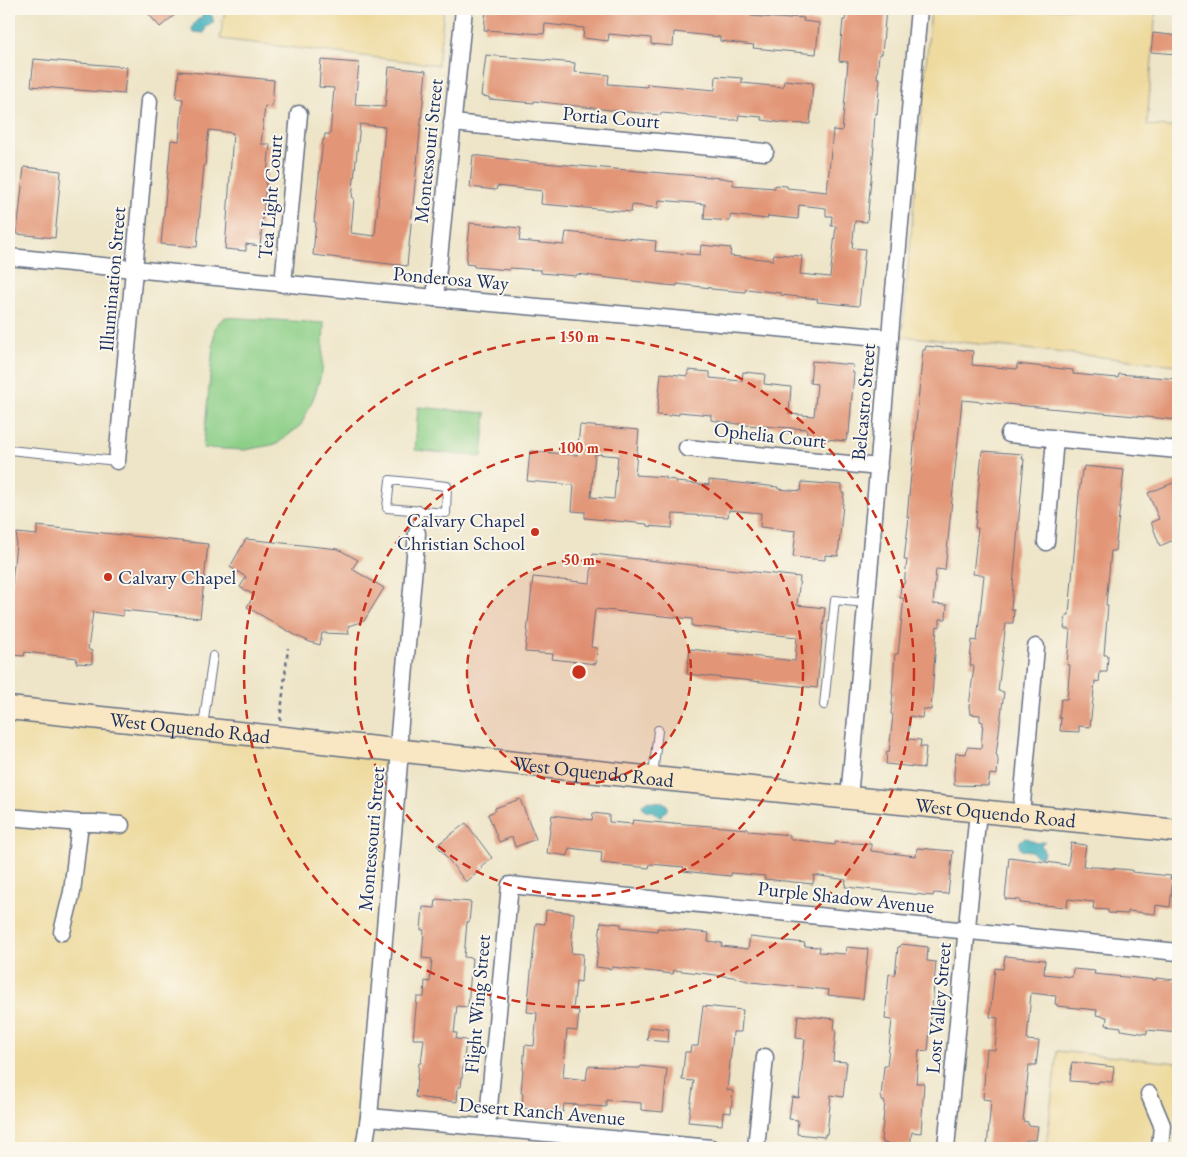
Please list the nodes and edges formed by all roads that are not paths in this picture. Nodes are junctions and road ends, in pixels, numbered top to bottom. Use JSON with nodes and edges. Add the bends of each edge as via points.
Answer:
{"nodes":[{"id":1,"x":464,"y":9,"type":"edge"},
{"id":2,"x":919,"y":9,"type":"edge"},
{"id":3,"x":149,"y":100,"type":"dead end"},
{"id":4,"x":299,"y":114,"type":"dead end"},
{"id":5,"x":452,"y":124,"type":"junction"},
{"id":6,"x":765,"y":152,"type":"dead end"},
{"id":7,"x":9,"y":257,"type":"edge"},
{"id":8,"x":135,"y":268,"type":"junction"},
{"id":9,"x":283,"y":284,"type":"junction"},
{"id":10,"x":435,"y":298,"type":"junction"},
{"id":11,"x":890,"y":338,"type":"junction"},
{"id":12,"x":1010,"y":434,"type":"dead end"},
{"id":13,"x":1055,"y":439,"type":"junction"},
{"id":14,"x":687,"y":448,"type":"dead end"},
{"id":15,"x":9,"y":450,"type":"edge"},
{"id":16,"x":1178,"y":450,"type":"edge"},
{"id":17,"x":117,"y":461,"type":"joint"},
{"id":18,"x":879,"y":467,"type":"junction"},
{"id":19,"x":419,"y":510,"type":"junction"},
{"id":20,"x":417,"y":533,"type":"joint"},
{"id":21,"x":1046,"y":542,"type":"dead end"},
{"id":22,"x":866,"y":603,"type":"junction"},
{"id":23,"x":1036,"y":647,"type":"dead end"},
{"id":24,"x":213,"y":656,"type":"dead end"},
{"id":25,"x":824,"y":705,"type":"dead end"},
{"id":26,"x":9,"y":708,"type":"edge"},
{"id":27,"x":203,"y":729,"type":"junction"},
{"id":28,"x":658,"y":730,"type":"dead end"},
{"id":29,"x":400,"y":751,"type":"junction"},
{"id":30,"x":653,"y":778,"type":"junction"},
{"id":31,"x":849,"y":798,"type":"junction"},
{"id":32,"x":978,"y":811,"type":"junction"},
{"id":33,"x":1021,"y":815,"type":"junction"},
{"id":34,"x":9,"y":817,"type":"edge"},
{"id":35,"x":80,"y":823,"type":"junction"},
{"id":36,"x":121,"y":825,"type":"dead end"},
{"id":37,"x":1178,"y":831,"type":"edge"},
{"id":38,"x":510,"y":885,"type":"joint"},
{"id":39,"x":966,"y":931,"type":"junction"},
{"id":40,"x":62,"y":932,"type":"dead end"},
{"id":41,"x":1178,"y":952,"type":"edge"},
{"id":42,"x":765,"y":1057,"type":"dead end"},
{"id":43,"x":1149,"y":1094,"type":"dead end"},
{"id":44,"x":369,"y":1116,"type":"junction"},
{"id":45,"x":487,"y":1128,"type":"junction"},
{"id":46,"x":676,"y":1146,"type":"edge"},
{"id":47,"x":364,"y":1148,"type":"edge"},
{"id":48,"x":711,"y":1148,"type":"edge"},
{"id":49,"x":756,"y":1148,"type":"edge"},
{"id":50,"x":946,"y":1148,"type":"edge"},
{"id":51,"x":1160,"y":1148,"type":"edge"}],
"edges":[{"from":1,"to":5,"type":"street","name":"Montessouri Street"},
{"from":2,"to":11,"type":"street","name":"Belcastro Street"},
{"from":3,"to":8,"type":"street","name":"Illumination Street"},
{"from":4,"to":9,"type":"street","name":"Tea Light Court"},
{"from":5,"to":6,"type":"street","name":"Portia Court"},
{"from":5,"to":10,"type":"street","name":"Montessouri Street"},
{"from":7,"to":8,"type":"street","name":"Ponderosa Way"},
{"from":8,"to":9,"type":"street","name":"Ponderosa Way"},
{"from":8,"to":17,"type":"street","name":"Illumination Street"},
{"from":9,"to":10,"type":"street","name":"Ponderosa Way"},
{"from":10,"to":11,"type":"street","name":"Ponderosa Way"},
{"from":11,"to":18,"type":"street","name":"Belcastro Street"},
{"from":12,"to":13,"type":"street"},
{"from":13,"to":16,"type":"street"},
{"from":13,"to":21,"type":"street"},
{"from":14,"to":18,"type":"street","name":"Ophelia Court"},
{"from":15,"to":17,"type":"lane"},
{"from":18,"to":22,"type":"street","name":"Belcastro Street"},
{"from":19,"to":19,"type":"lane","via":[[446,513],[447,486],[390,480],[387,508]]},
{"from":19,"to":20,"type":"lane"},
{"from":20,"to":29,"type":"street","name":"Montessouri Street"},
{"from":22,"to":25,"type":"lane","via":[[835,600]]},
{"from":22,"to":31,"type":"street","name":"Belcastro Street"},
{"from":23,"to":33,"type":"street"},
{"from":24,"to":27,"type":"lane"},
{"from":26,"to":27,"type":"street","name":"West Oquendo Road"},
{"from":27,"to":29,"type":"street","name":"West Oquendo Road"},
{"from":28,"to":30,"type":"lane"},
{"from":29,"to":30,"type":"street","name":"West Oquendo Road"},
{"from":29,"to":44,"type":"street","name":"Montessouri Street"},
{"from":30,"to":31,"type":"street","name":"West Oquendo Road"},
{"from":31,"to":32,"type":"street","name":"West Oquendo Road"},
{"from":32,"to":33,"type":"street","name":"West Oquendo Road"},
{"from":32,"to":39,"type":"street","name":"Lost Valley Street"},
{"from":33,"to":37,"type":"street","name":"West Oquendo Road"},
{"from":34,"to":35,"type":"street"},
{"from":35,"to":36,"type":"street"},
{"from":35,"to":40,"type":"street","via":[[72,892]]},
{"from":38,"to":39,"type":"street","name":"Purple Shadow Avenue"},
{"from":38,"to":45,"type":"street","name":"Flight Wing Street"},
{"from":39,"to":41,"type":"street","name":"Purple Shadow Avenue"},
{"from":39,"to":50,"type":"street","name":"Lost Valley Street"},
{"from":42,"to":49,"type":"street"},
{"from":43,"to":51,"type":"street","via":[[1162,1125]]},
{"from":44,"to":45,"type":"street","name":"Desert Ranch Avenue"},
{"from":44,"to":47,"type":"street","name":"Montessouri Street"},
{"from":45,"to":46,"type":"street","name":"Desert Ranch Avenue"},
{"from":46,"to":48,"type":"street","name":"Desert Ranch Avenue"}]}
